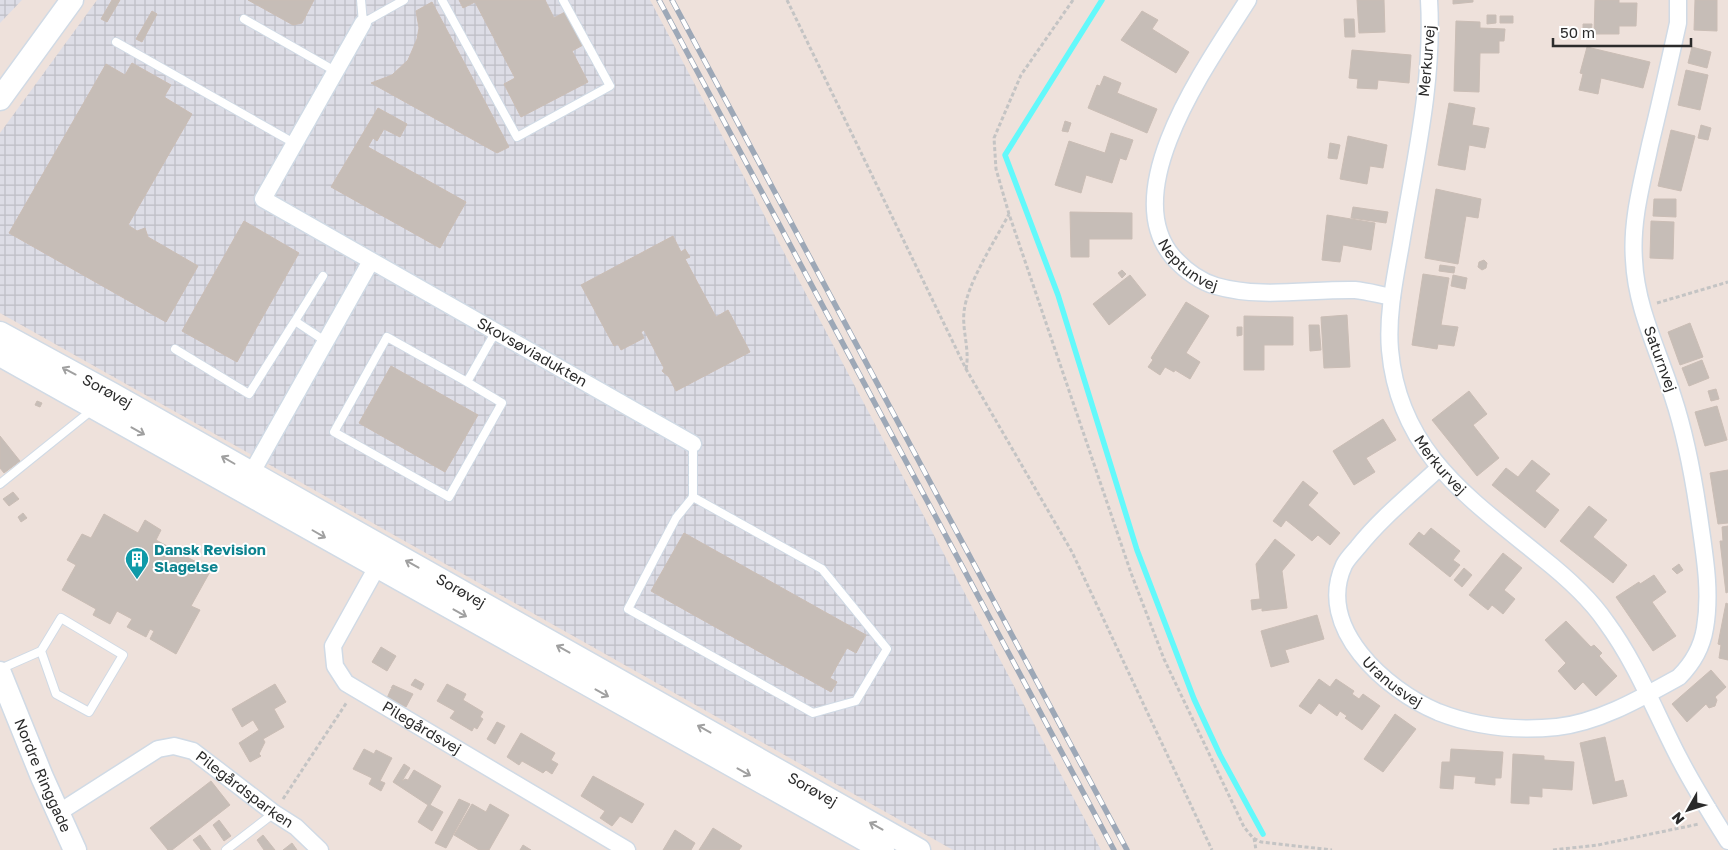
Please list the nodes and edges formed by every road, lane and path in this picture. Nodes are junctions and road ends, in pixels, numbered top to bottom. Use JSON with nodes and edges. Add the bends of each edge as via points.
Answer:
{"nodes":[{"id":1,"x":72,"y":0,"type":"edge"},
{"id":2,"x":362,"y":0,"type":"edge"},
{"id":3,"x":404,"y":0,"type":"edge"},
{"id":4,"x":442,"y":0,"type":"edge"},
{"id":5,"x":563,"y":0,"type":"edge"},
{"id":6,"x":787,"y":0,"type":"edge"},
{"id":7,"x":1073,"y":0,"type":"edge"},
{"id":8,"x":1248,"y":0,"type":"edge"},
{"id":9,"x":1429,"y":0,"type":"edge"},
{"id":10,"x":1678,"y":0,"type":"edge"},
{"id":11,"x":244,"y":19,"type":"dead end"},
{"id":12,"x":363,"y":23,"type":"junction"},
{"id":13,"x":116,"y":42,"type":"dead end"},
{"id":14,"x":335,"y":71,"type":"junction"},
{"id":15,"x":0,"y":99,"type":"edge"},
{"id":16,"x":294,"y":144,"type":"junction"},
{"id":17,"x":1009,"y":214,"type":"junction"},
{"id":18,"x":371,"y":261,"type":"junction"},
{"id":19,"x":323,"y":276,"type":"dead end"},
{"id":20,"x":1728,"y":282,"type":"edge"},
{"id":21,"x":1392,"y":297,"type":"junction"},
{"id":22,"x":1642,"y":308,"type":"junction"},
{"id":23,"x":295,"y":321,"type":"junction"},
{"id":24,"x":496,"y":331,"type":"junction"},
{"id":25,"x":0,"y":333,"type":"edge"},
{"id":26,"x":325,"y":341,"type":"junction"},
{"id":27,"x":175,"y":349,"type":"dead end"},
{"id":28,"x":0,"y":356,"type":"edge"},
{"id":29,"x":966,"y":369,"type":"junction"},
{"id":30,"x":467,"y":382,"type":"junction"},
{"id":31,"x":103,"y":401,"type":"junction"},
{"id":32,"x":693,"y":444,"type":"joint"},
{"id":33,"x":1439,"y":468,"type":"junction"},
{"id":34,"x":246,"y":481,"type":"junction"},
{"id":35,"x":0,"y":484,"type":"edge"},
{"id":36,"x":693,"y":498,"type":"junction"},
{"id":37,"x":382,"y":558,"type":"junction"},
{"id":38,"x":41,"y":651,"type":"junction"},
{"id":39,"x":0,"y":671,"type":"edge"},
{"id":40,"x":356,"y":689,"type":"junction"},
{"id":41,"x":1648,"y":694,"type":"junction"},
{"id":42,"x":58,"y":813,"type":"junction"},
{"id":43,"x":274,"y":813,"type":"junction"},
{"id":44,"x":1721,"y":816,"type":"edge"},
{"id":45,"x":1254,"y":838,"type":"junction"},
{"id":46,"x":1728,"y":841,"type":"edge"},
{"id":47,"x":75,"y":850,"type":"edge"},
{"id":48,"x":226,"y":850,"type":"edge"},
{"id":49,"x":320,"y":850,"type":"edge"},
{"id":50,"x":627,"y":850,"type":"edge"},
{"id":51,"x":883,"y":850,"type":"edge"},
{"id":52,"x":919,"y":850,"type":"edge"},
{"id":53,"x":1212,"y":850,"type":"edge"},
{"id":54,"x":1256,"y":850,"type":"edge"},
{"id":55,"x":1332,"y":850,"type":"edge"},
{"id":56,"x":1553,"y":850,"type":"edge"}],
"edges":[{"from":1,"to":15,"type":"street"},
{"from":2,"to":12,"type":"lane"},
{"from":3,"to":12,"type":"lane"},
{"from":4,"to":5,"type":"lane","via":[[516,137],[610,86]]},
{"from":6,"to":29,"type":"path"},
{"from":7,"to":17,"type":"path","via":[[1021,75],[994,138],[996,169]]},
{"from":8,"to":21,"type":"street","name":"Neptunvej","via":[[1186,100],[1165,148],[1156,194],[1156,223],[1166,249],[1184,270],[1214,286],[1252,293],[1357,290]]},
{"from":9,"to":21,"type":"street","name":"Merkurvej","via":[[1428,76]]},
{"from":10,"to":22,"type":"street","name":"Saturnvej","via":[[1678,23],[1634,228],[1634,260]]},
{"from":11,"to":14,"type":"lane"},
{"from":12,"to":14,"type":"street","name":"Skovsøviadukten"},
{"from":13,"to":16,"type":"lane"},
{"from":14,"to":16,"type":"street","name":"Skovsøviadukten"},
{"from":16,"to":18,"type":"street","name":"Skovsøviadukten","via":[[263,199]]},
{"from":17,"to":29,"type":"path","via":[[965,298]]},
{"from":17,"to":45,"type":"path","via":[[1131,573],[1164,659],[1244,827]]},
{"from":18,"to":24,"type":"street","name":"Skovsøviadukten"},
{"from":18,"to":26,"type":"street"},
{"from":19,"to":23,"type":"lane"},
{"from":20,"to":22,"type":"path"},
{"from":21,"to":33,"type":"street","name":"Merkurvej","via":[[1389,347],[1394,379],[1404,413]]},
{"from":22,"to":41,"type":"street","name":"Saturnvej","via":[[1674,398],[1690,458],[1708,577],[1705,628],[1695,656],[1679,677]]},
{"from":23,"to":26,"type":"lane"},
{"from":23,"to":27,"type":"lane","via":[[249,394]]},
{"from":24,"to":30,"type":"lane"},
{"from":24,"to":32,"type":"street","name":"Skovsøviadukten"},
{"from":31,"to":25,"type":"street","name":"Sorøvej","one_way":true},
{"from":26,"to":34,"type":"street"},
{"from":28,"to":31,"type":"street","name":"Sorøvej"},
{"from":29,"to":53,"type":"path","via":[[1072,552]]},
{"from":30,"to":30,"type":"lane","via":[[387,337],[334,432],[449,497],[502,403]]},
{"from":31,"to":34,"type":"street","name":"Sorøvej"},
{"from":31,"to":35,"type":"lane"},
{"from":32,"to":36,"type":"lane"},
{"from":33,"to":41,"type":"street","name":"Merkurvej","via":[[1464,494],[1560,572],[1584,596],[1622,645]]},
{"from":33,"to":41,"type":"street","name":"Uranusvej","via":[[1372,529],[1344,564],[1337,598],[1340,619],[1364,659],[1406,694],[1437,711],[1474,723],[1510,729],[1558,727],[1606,714]]},
{"from":34,"to":37,"type":"street","name":"Sorøvej"},
{"from":36,"to":36,"type":"lane","via":[[822,569],[887,649],[856,702],[813,713],[628,609],[676,518]]},
{"from":37,"to":40,"type":"street","name":"Pilegårdsvej","via":[[333,646],[336,666],[346,683]]},
{"from":37,"to":51,"type":"street","name":"Sorøvej","one_way":true},
{"from":52,"to":37,"type":"street","name":"Sorøvej","one_way":true},
{"from":38,"to":38,"type":"lane","via":[[61,618],[123,655],[89,712],[56,694]]},
{"from":38,"to":39,"type":"lane"},
{"from":39,"to":42,"type":"street","name":"Nordre Ringgade"},
{"from":40,"to":43,"type":"path"},
{"from":40,"to":50,"type":"street","name":"Pilegårdsvej"},
{"from":41,"to":44,"type":"street","name":"Merkurvej","via":[[1679,758]]},
{"from":42,"to":43,"type":"street","name":"Pilegårdsparken","via":[[158,749],[174,746],[193,751]]},
{"from":42,"to":47,"type":"street","name":"Nordre Ringgade"},
{"from":43,"to":48,"type":"lane"},
{"from":43,"to":49,"type":"street","name":"Pilegårdsparken","via":[[296,827]]},
{"from":44,"to":46,"type":"street","name":"Merkurvej"},
{"from":44,"to":56,"type":"path","via":[[1598,845]]},
{"from":45,"to":54,"type":"path"},
{"from":45,"to":55,"type":"path","via":[[1261,842]]}]}
